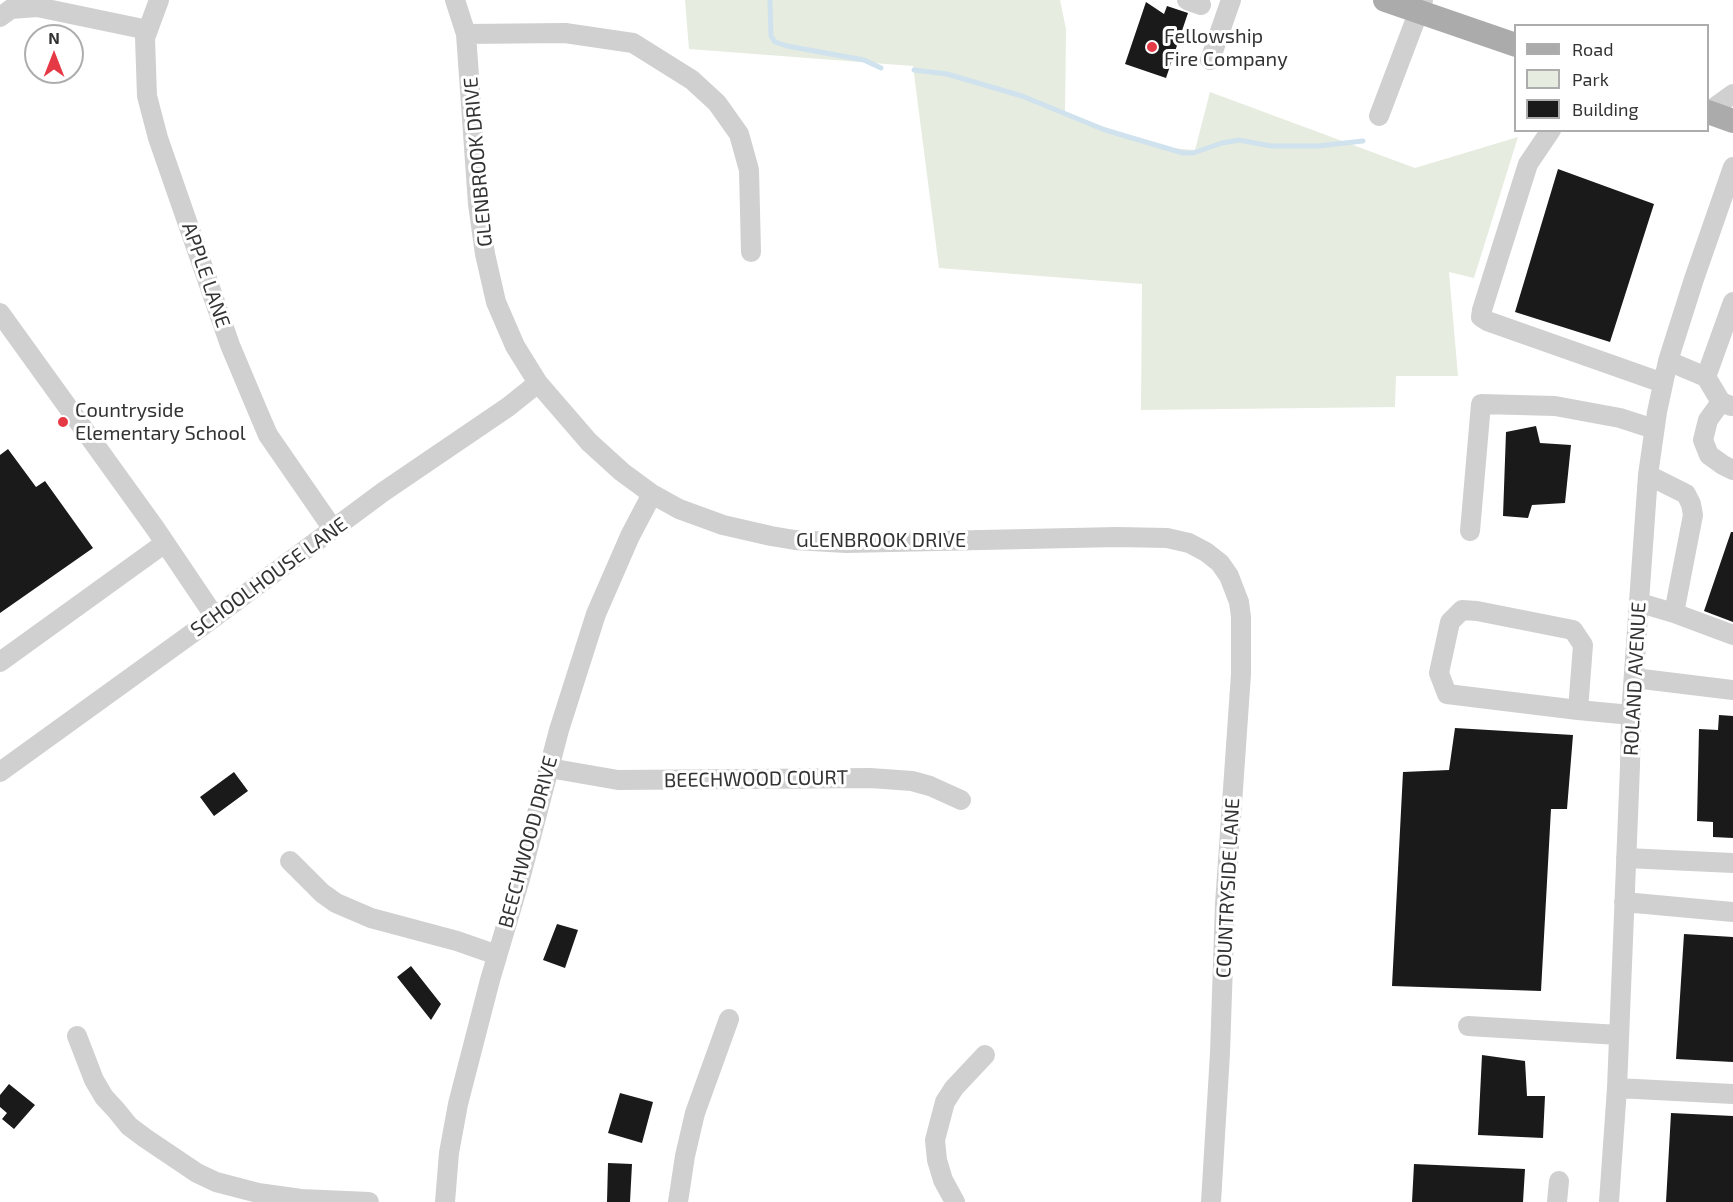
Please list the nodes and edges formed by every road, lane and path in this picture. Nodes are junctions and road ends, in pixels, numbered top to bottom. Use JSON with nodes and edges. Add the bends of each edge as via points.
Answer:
{"nodes":[{"id":1,"x":159,"y":0,"type":"edge"},
{"id":2,"x":455,"y":0,"type":"edge"},
{"id":3,"x":1231,"y":0,"type":"edge"},
{"id":4,"x":1385,"y":0,"type":"edge"},
{"id":5,"x":1421,"y":6,"type":"edge"},
{"id":6,"x":0,"y":17,"type":"edge"},
{"id":7,"x":148,"y":30,"type":"junction"},
{"id":8,"x":466,"y":34,"type":"junction"},
{"id":9,"x":1514,"y":45,"type":"edge"},
{"id":10,"x":1210,"y":60,"type":"dead end"},
{"id":11,"x":1733,"y":94,"type":"edge"},
{"id":12,"x":1709,"y":111,"type":"edge"},
{"id":13,"x":1709,"y":113,"type":"edge"},
{"id":14,"x":1379,"y":116,"type":"dead end"},
{"id":15,"x":1733,"y":121,"type":"edge"},
{"id":16,"x":1550,"y":132,"type":"edge"},
{"id":17,"x":1733,"y":167,"type":"edge"},
{"id":18,"x":1725,"y":215,"type":"edge"},
{"id":19,"x":751,"y":252,"type":"dead end"},
{"id":20,"x":1733,"y":302,"type":"edge"},
{"id":21,"x":0,"y":314,"type":"edge"},
{"id":22,"x":1668,"y":361,"type":"junction"},
{"id":23,"x":1706,"y":377,"type":"junction"},
{"id":24,"x":538,"y":383,"type":"junction"},
{"id":25,"x":1663,"y":383,"type":"junction"},
{"id":26,"x":1727,"y":404,"type":"edge"},
{"id":27,"x":1654,"y":429,"type":"junction"},
{"id":28,"x":1733,"y":470,"type":"edge"},
{"id":29,"x":1648,"y":475,"type":"junction"},
{"id":30,"x":652,"y":494,"type":"junction"},
{"id":31,"x":333,"y":529,"type":"junction"},
{"id":32,"x":1470,"y":531,"type":"dead end"},
{"id":33,"x":165,"y":543,"type":"junction"},
{"id":34,"x":1230,"y":576,"type":"joint"},
{"id":35,"x":1640,"y":603,"type":"junction"},
{"id":36,"x":1674,"y":613,"type":"junction"},
{"id":37,"x":215,"y":617,"type":"junction"},
{"id":38,"x":1733,"y":635,"type":"edge"},
{"id":39,"x":0,"y":662,"type":"edge"},
{"id":40,"x":1634,"y":678,"type":"junction"},
{"id":41,"x":1733,"y":690,"type":"edge"},
{"id":42,"x":1578,"y":710,"type":"junction"},
{"id":43,"x":1631,"y":715,"type":"junction"},
{"id":44,"x":549,"y":768,"type":"junction"},
{"id":45,"x":0,"y":772,"type":"edge"},
{"id":46,"x":961,"y":800,"type":"dead end"},
{"id":47,"x":1626,"y":858,"type":"junction"},
{"id":48,"x":290,"y":861,"type":"dead end"},
{"id":49,"x":1733,"y":863,"type":"edge"},
{"id":50,"x":1624,"y":902,"type":"junction"},
{"id":51,"x":1733,"y":912,"type":"edge"},
{"id":52,"x":497,"y":954,"type":"junction"},
{"id":53,"x":729,"y":1019,"type":"dead end"},
{"id":54,"x":1468,"y":1026,"type":"dead end"},
{"id":55,"x":1618,"y":1035,"type":"junction"},
{"id":56,"x":77,"y":1036,"type":"dead end"},
{"id":57,"x":986,"y":1055,"type":"dead end"},
{"id":58,"x":1617,"y":1088,"type":"junction"},
{"id":59,"x":1733,"y":1094,"type":"edge"},
{"id":60,"x":1559,"y":1182,"type":"dead end"},
{"id":61,"x":369,"y":1202,"type":"edge"},
{"id":62,"x":445,"y":1202,"type":"edge"},
{"id":63,"x":678,"y":1202,"type":"edge"},
{"id":64,"x":955,"y":1202,"type":"edge"},
{"id":65,"x":1211,"y":1202,"type":"edge"},
{"id":66,"x":1557,"y":1202,"type":"edge"},
{"id":67,"x":1609,"y":1202,"type":"edge"}],
"edges":[{"from":1,"to":7,"type":"street","name":"APPLE LANE"},
{"from":2,"to":8,"type":"street","name":"GLENBROOK DRIVE"},
{"from":3,"to":10,"type":"street"},
{"from":4,"to":5,"type":"main road"},
{"from":5,"to":9,"type":"main road"},
{"from":5,"to":14,"type":"street"},
{"from":6,"to":7,"type":"street","via":[[11,9],[37,7]]},
{"from":7,"to":31,"type":"street","name":"APPLE LANE","via":[[147,96],[230,345],[268,435]]},
{"from":8,"to":19,"type":"street","via":[[565,33],[633,43],[692,81],[717,103],[739,134],[749,170]]},
{"from":8,"to":24,"type":"street","name":"GLENBROOK DRIVE","via":[[475,179],[485,254],[505,325]]},
{"from":11,"to":12,"type":"street"},
{"from":13,"to":15,"type":"main road"},
{"from":16,"to":25,"type":"street","via":[[1528,164],[1482,317]]},
{"from":17,"to":18,"type":"street","name":"ROLAND AVENUE"},
{"from":18,"to":22,"type":"street","name":"ROLAND AVENUE"},
{"from":20,"to":23,"type":"street"},
{"from":21,"to":33,"type":"street"},
{"from":22,"to":23,"type":"street"},
{"from":22,"to":25,"type":"street","name":"ROLAND AVENUE"},
{"from":23,"to":26,"type":"street"},
{"from":24,"to":30,"type":"street","name":"GLENBROOK DRIVE","via":[[589,442]]},
{"from":24,"to":31,"type":"street","name":"SCHOOLHOUSE LANE"},
{"from":25,"to":27,"type":"street","name":"ROLAND AVENUE"},
{"from":26,"to":28,"type":"street","via":[[1708,420],[1703,440],[1709,455]]},
{"from":27,"to":29,"type":"street","name":"ROLAND AVENUE"},
{"from":27,"to":32,"type":"street","via":[[1620,418],[1555,406],[1481,404]]},
{"from":29,"to":35,"type":"street","name":"ROLAND AVENUE"},
{"from":29,"to":36,"type":"street","via":[[1686,494],[1693,514]]},
{"from":30,"to":34,"type":"street","name":"GLENBROOK DRIVE","via":[[723,525],[795,540],[898,543],[1167,538],[1206,552]]},
{"from":30,"to":44,"type":"street","name":"BEECHWOOD DRIVE","via":[[588,637]]},
{"from":31,"to":37,"type":"street","name":"SCHOOLHOUSE LANE"},
{"from":33,"to":37,"type":"street"},
{"from":33,"to":39,"type":"street"},
{"from":34,"to":65,"type":"street","name":"COUNTRYSIDE LANE","via":[[1241,617],[1241,674],[1226,882]]},
{"from":35,"to":36,"type":"street"},
{"from":35,"to":40,"type":"street","name":"ROLAND AVENUE"},
{"from":36,"to":38,"type":"street"},
{"from":37,"to":45,"type":"street","name":"SCHOOLHOUSE LANE"},
{"from":40,"to":41,"type":"street"},
{"from":40,"to":43,"type":"street","name":"ROLAND AVENUE"},
{"from":42,"to":42,"type":"street","via":[[1447,694],[1439,673],[1450,622],[1462,610],[1573,630],[1583,645]]},
{"from":42,"to":43,"type":"street"},
{"from":43,"to":47,"type":"street","name":"ROLAND AVENUE"},
{"from":44,"to":46,"type":"street","name":"BEECHWOOD COURT","via":[[618,780],[912,781]]},
{"from":44,"to":52,"type":"street","name":"BEECHWOOD DRIVE"},
{"from":47,"to":49,"type":"street"},
{"from":47,"to":50,"type":"street","name":"ROLAND AVENUE"},
{"from":48,"to":52,"type":"street","via":[[336,903],[371,918]]},
{"from":50,"to":51,"type":"street"},
{"from":50,"to":55,"type":"street","name":"ROLAND AVENUE"},
{"from":52,"to":62,"type":"street","name":"BEECHWOOD DRIVE","via":[[453,1128]]},
{"from":53,"to":63,"type":"street","via":[[689,1134]]},
{"from":54,"to":55,"type":"street"},
{"from":55,"to":58,"type":"street","name":"ROLAND AVENUE"},
{"from":56,"to":61,"type":"street","via":[[94,1080],[129,1126],[196,1173],[258,1194]]},
{"from":57,"to":64,"type":"street","via":[[945,1102],[935,1140],[943,1180]]},
{"from":58,"to":59,"type":"street"},
{"from":58,"to":67,"type":"street","name":"ROLAND AVENUE"},
{"from":60,"to":66,"type":"street"}]}
